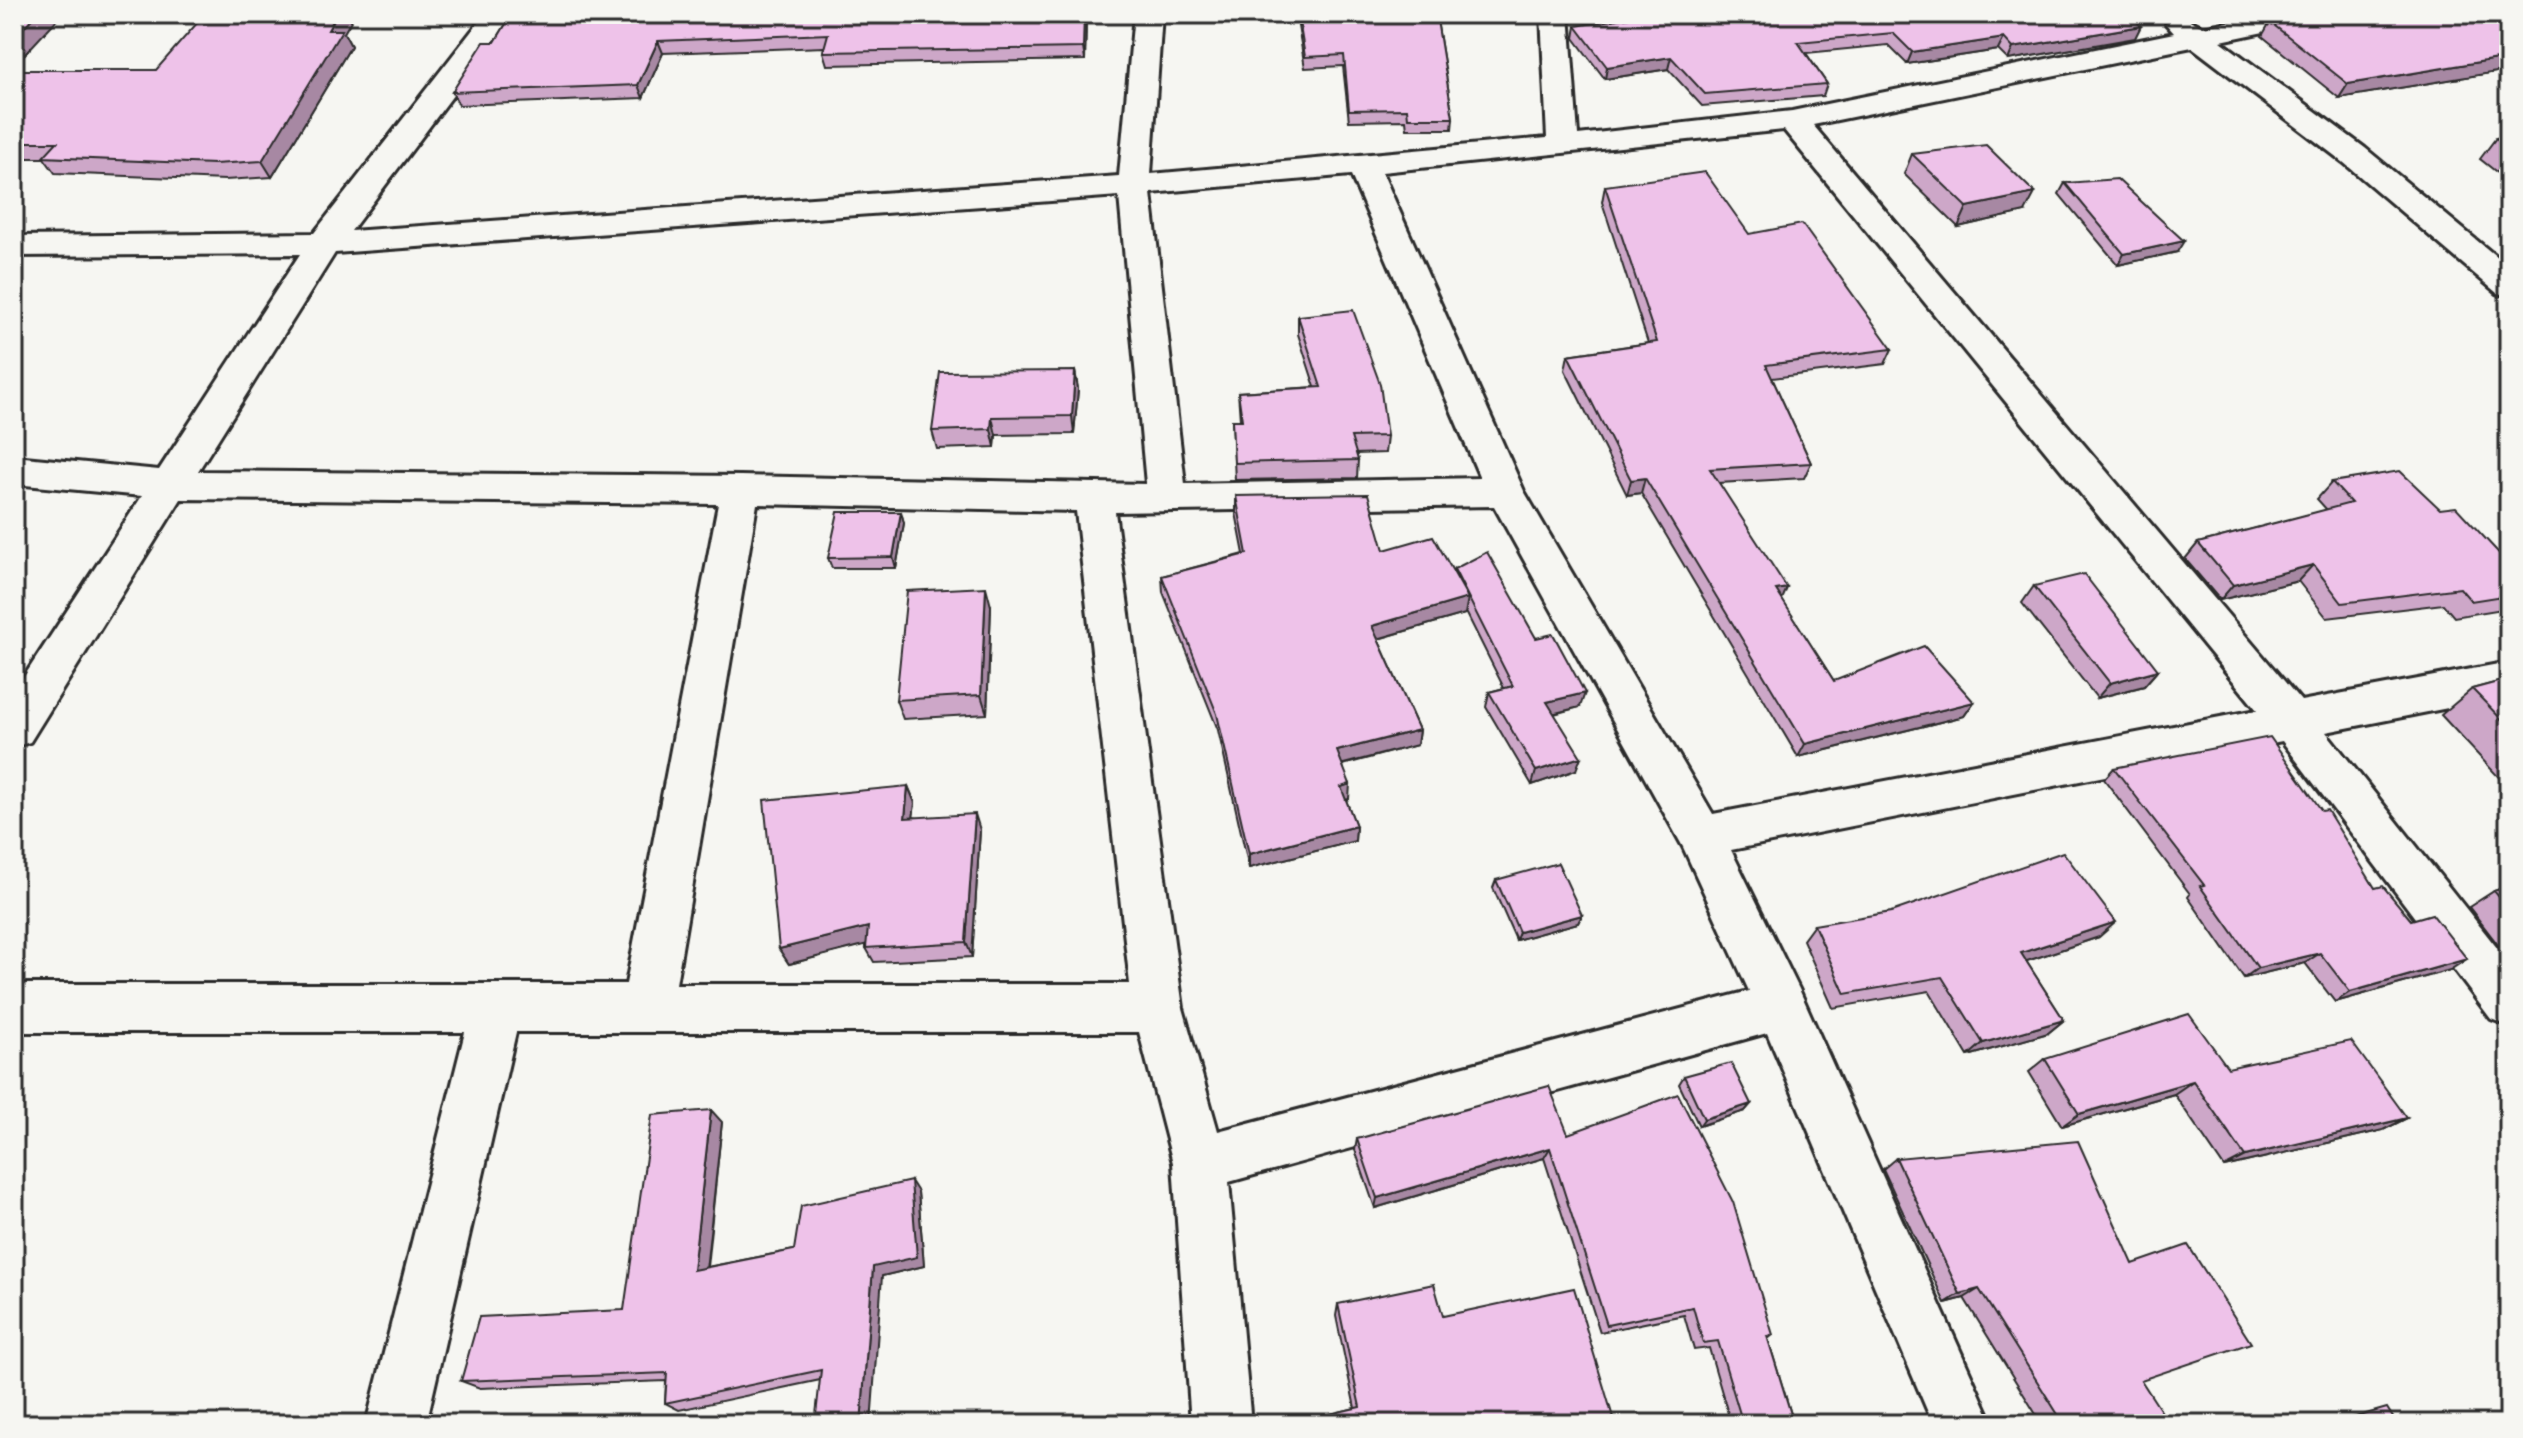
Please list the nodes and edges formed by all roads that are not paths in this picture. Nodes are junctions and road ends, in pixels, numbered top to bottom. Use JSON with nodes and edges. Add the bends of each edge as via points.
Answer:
{"nodes":[{"id":1,"x":500,"y":14,"type":"edge"},
{"id":2,"x":1148,"y":14,"type":"edge"},
{"id":3,"x":1555,"y":14,"type":"edge"},
{"id":4,"x":2165,"y":14,"type":"edge"},
{"id":5,"x":2311,"y":14,"type":"edge"},
{"id":6,"x":2196,"y":35,"type":"junction"},
{"id":7,"x":1792,"y":120,"type":"junction"},
{"id":8,"x":1563,"y":146,"type":"junction"},
{"id":9,"x":1362,"y":163,"type":"junction"},
{"id":10,"x":1134,"y":185,"type":"junction"},
{"id":11,"x":324,"y":243,"type":"junction"},
{"id":12,"x":14,"y":246,"type":"edge"},
{"id":13,"x":2509,"y":285,"type":"edge"},
{"id":14,"x":14,"y":470,"type":"edge"},
{"id":15,"x":170,"y":485,"type":"junction"},
{"id":16,"x":740,"y":490,"type":"junction"},
{"id":17,"x":1505,"y":492,"type":"junction"},
{"id":18,"x":1094,"y":498,"type":"junction"},
{"id":19,"x":1167,"y":499,"type":"junction"},
{"id":20,"x":2509,"y":679,"type":"edge"},
{"id":21,"x":2290,"y":719,"type":"junction"},
{"id":22,"x":14,"y":729,"type":"edge"},
{"id":23,"x":1701,"y":836,"type":"junction"},
{"id":24,"x":2509,"y":1002,"type":"edge"},
{"id":25,"x":1781,"y":1006,"type":"junction"},
{"id":26,"x":14,"y":1008,"type":"edge"},
{"id":27,"x":496,"y":1008,"type":"junction"},
{"id":28,"x":647,"y":1008,"type":"junction"},
{"id":29,"x":1158,"y":1008,"type":"junction"},
{"id":30,"x":1200,"y":1163,"type":"junction"},
{"id":31,"x":396,"y":1424,"type":"edge"},
{"id":32,"x":1221,"y":1424,"type":"edge"},
{"id":33,"x":1963,"y":1424,"type":"edge"}],
"edges":[{"from":1,"to":11,"type":"street"},
{"from":2,"to":10,"type":"street"},
{"from":3,"to":8,"type":"street"},
{"from":4,"to":6,"type":"street"},
{"from":5,"to":6,"type":"street"},
{"from":6,"to":7,"type":"street"},
{"from":6,"to":13,"type":"street","via":[[2354,155]]},
{"from":7,"to":8,"type":"street"},
{"from":7,"to":21,"type":"street"},
{"from":8,"to":9,"type":"street"},
{"from":9,"to":10,"type":"street"},
{"from":9,"to":17,"type":"street"},
{"from":10,"to":11,"type":"street"},
{"from":10,"to":19,"type":"street"},
{"from":11,"to":12,"type":"street"},
{"from":11,"to":15,"type":"street"},
{"from":14,"to":15,"type":"street"},
{"from":15,"to":16,"type":"street"},
{"from":15,"to":22,"type":"street"},
{"from":16,"to":18,"type":"street"},
{"from":16,"to":28,"type":"street"},
{"from":17,"to":19,"type":"street"},
{"from":17,"to":23,"type":"street"},
{"from":18,"to":19,"type":"street"},
{"from":18,"to":29,"type":"street"},
{"from":20,"to":21,"type":"street"},
{"from":21,"to":23,"type":"street"},
{"from":21,"to":24,"type":"street"},
{"from":23,"to":25,"type":"street"},
{"from":25,"to":30,"type":"street"},
{"from":25,"to":33,"type":"street"},
{"from":26,"to":27,"type":"street"},
{"from":27,"to":28,"type":"street"},
{"from":27,"to":31,"type":"street"},
{"from":28,"to":29,"type":"street"},
{"from":29,"to":30,"type":"street"},
{"from":30,"to":32,"type":"street"}]}
